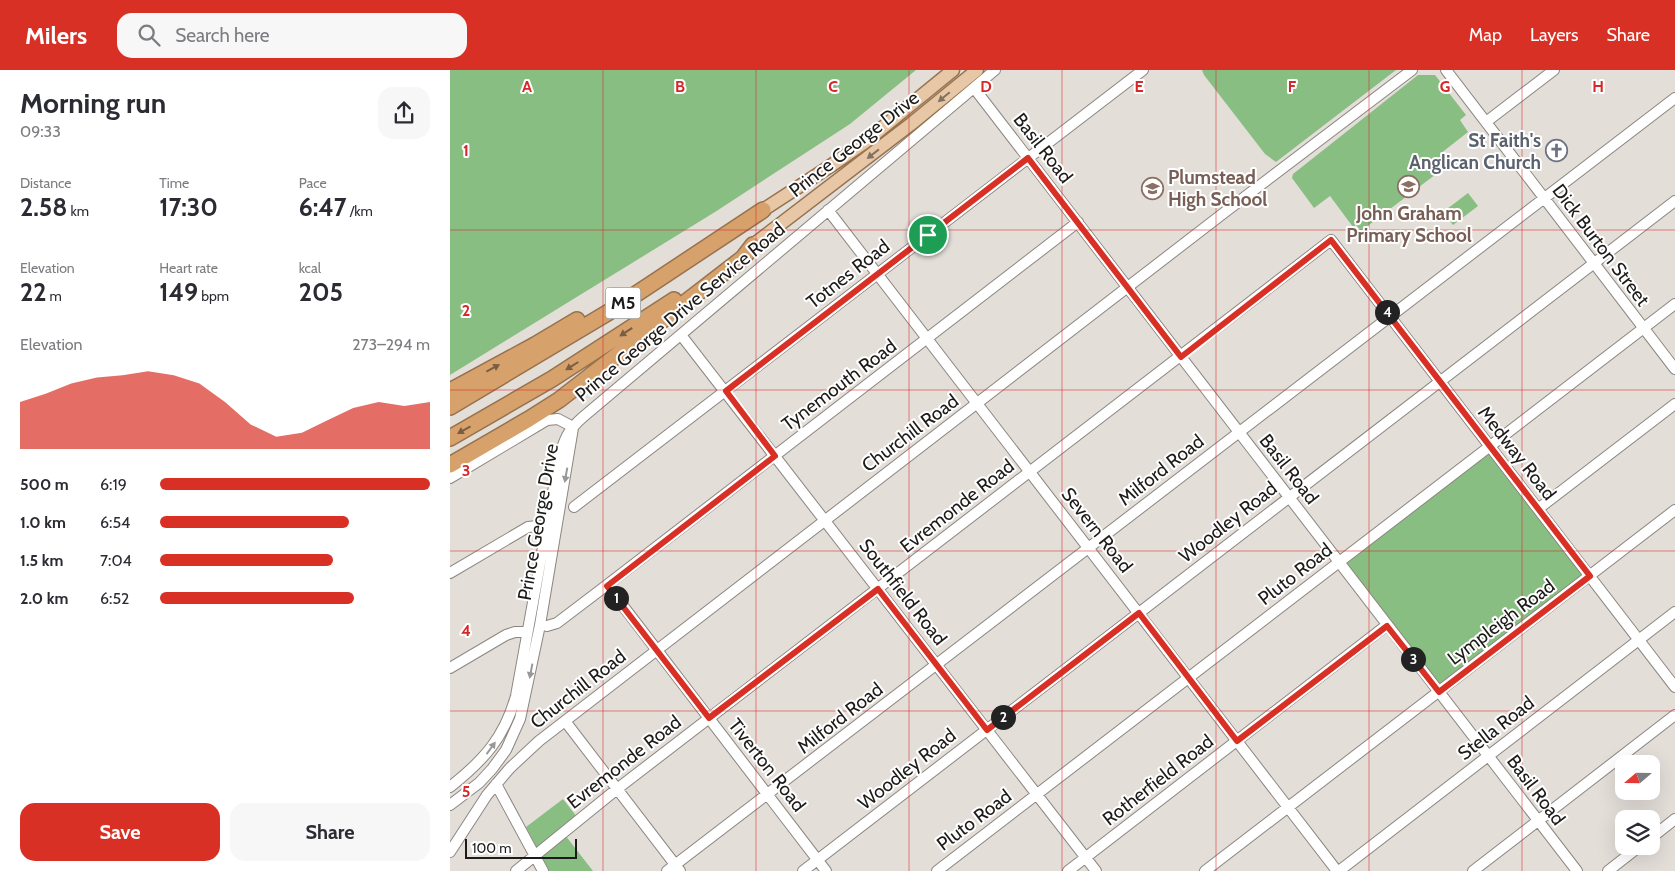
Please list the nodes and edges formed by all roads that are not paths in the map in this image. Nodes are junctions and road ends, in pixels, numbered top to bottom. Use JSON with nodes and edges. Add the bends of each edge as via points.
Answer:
{"nodes":[{"id":1,"x":952,"y":70,"type":"edge"},
{"id":2,"x":977,"y":70,"type":"edge"},
{"id":3,"x":995,"y":70,"type":"edge"},
{"id":4,"x":1143,"y":70,"type":"edge"},
{"id":5,"x":1412,"y":70,"type":"edge"},
{"id":6,"x":1446,"y":70,"type":"edge"},
{"id":7,"x":1554,"y":70,"type":"edge"},
{"id":8,"x":974,"y":88,"type":"junction"},
{"id":9,"x":1675,"y":98,"type":"edge"},
{"id":10,"x":1486,"y":122,"type":"junction"},
{"id":11,"x":1028,"y":158,"type":"junction"},
{"id":12,"x":1544,"y":198,"type":"junction"},
{"id":13,"x":1675,"y":201,"type":"edge"},
{"id":14,"x":762,"y":210,"type":"junction"},
{"id":15,"x":828,"y":210,"type":"junction"},
{"id":16,"x":1078,"y":222,"type":"junction"},
{"id":17,"x":1331,"y":240,"type":"joint"},
{"id":18,"x":753,"y":245,"type":"junction"},
{"id":19,"x":1593,"y":264,"type":"junction"},
{"id":20,"x":877,"y":273,"type":"junction"},
{"id":21,"x":1128,"y":288,"type":"junction"},
{"id":22,"x":1675,"y":304,"type":"edge"},
{"id":23,"x":1390,"y":316,"type":"junction"},
{"id":24,"x":1643,"y":328,"type":"junction"},
{"id":25,"x":681,"y":335,"type":"junction"},
{"id":26,"x":928,"y":339,"type":"junction"},
{"id":27,"x":1181,"y":357,"type":"junction"},
{"id":28,"x":1675,"y":369,"type":"edge"},
{"id":29,"x":1440,"y":382,"type":"junction"},
{"id":30,"x":450,"y":391,"type":"edge"},
{"id":31,"x":726,"y":391,"type":"junction"},
{"id":32,"x":978,"y":403,"type":"junction"},
{"id":33,"x":1675,"y":404,"type":"edge"},
{"id":34,"x":450,"y":407,"type":"edge"},
{"id":35,"x":573,"y":427,"type":"junction"},
{"id":36,"x":1239,"y":432,"type":"junction"},
{"id":37,"x":450,"y":438,"type":"edge"},
{"id":38,"x":1490,"y":446,"type":"junction"},
{"id":39,"x":775,"y":456,"type":"junction"},
{"id":40,"x":450,"y":465,"type":"edge"},
{"id":41,"x":1030,"y":472,"type":"junction"},
{"id":42,"x":450,"y":478,"type":"edge"},
{"id":43,"x":1289,"y":497,"type":"junction"},
{"id":44,"x":574,"y":507,"type":"dead end"},
{"id":45,"x":1538,"y":509,"type":"junction"},
{"id":46,"x":1675,"y":510,"type":"edge"},
{"id":47,"x":826,"y":520,"type":"junction"},
{"id":48,"x":546,"y":525,"type":"junction"},
{"id":49,"x":1089,"y":548,"type":"junction"},
{"id":50,"x":1340,"y":562,"type":"junction"},
{"id":51,"x":450,"y":573,"type":"edge"},
{"id":52,"x":1590,"y":576,"type":"junction"},
{"id":53,"x":607,"y":586,"type":"junction"},
{"id":54,"x":878,"y":589,"type":"junction"},
{"id":55,"x":1675,"y":612,"type":"edge"},
{"id":56,"x":1139,"y":613,"type":"junction"},
{"id":57,"x":547,"y":626,"type":"dead end"},
{"id":58,"x":1387,"y":626,"type":"junction"},
{"id":59,"x":527,"y":632,"type":"junction"},
{"id":60,"x":1639,"y":640,"type":"junction"},
{"id":61,"x":657,"y":650,"type":"junction"},
{"id":62,"x":937,"y":665,"type":"junction"},
{"id":63,"x":450,"y":668,"type":"edge"},
{"id":64,"x":1189,"y":678,"type":"junction"},
{"id":65,"x":1675,"y":687,"type":"edge"},
{"id":66,"x":1439,"y":692,"type":"junction"},
{"id":67,"x":1675,"y":715,"type":"edge"},
{"id":68,"x":709,"y":718,"type":"junction"},
{"id":69,"x":565,"y":721,"type":"junction"},
{"id":70,"x":987,"y":730,"type":"junction"},
{"id":71,"x":1237,"y":741,"type":"junction"},
{"id":72,"x":1488,"y":756,"type":"junction"},
{"id":73,"x":496,"y":784,"type":"junction"},
{"id":74,"x":450,"y":787,"type":"edge"},
{"id":75,"x":617,"y":790,"type":"junction"},
{"id":76,"x":1037,"y":794,"type":"junction"},
{"id":77,"x":768,"y":795,"type":"junction"},
{"id":78,"x":450,"y":805,"type":"edge"},
{"id":79,"x":1288,"y":807,"type":"junction"},
{"id":80,"x":1675,"y":819,"type":"edge"},
{"id":81,"x":1538,"y":821,"type":"junction"},
{"id":82,"x":1660,"y":831,"type":"edge"},
{"id":83,"x":451,"y":847,"type":"edge"},
{"id":84,"x":534,"y":855,"type":"junction"},
{"id":85,"x":1628,"y":855,"type":"edge"},
{"id":86,"x":1086,"y":858,"type":"junction"},
{"id":87,"x":818,"y":859,"type":"junction"},
{"id":88,"x":674,"y":869,"type":"edge"},
{"id":89,"x":516,"y":871,"type":"edge"},
{"id":90,"x":543,"y":871,"type":"edge"},
{"id":91,"x":802,"y":871,"type":"edge"},
{"id":92,"x":826,"y":871,"type":"edge"},
{"id":93,"x":936,"y":871,"type":"edge"},
{"id":94,"x":1068,"y":871,"type":"edge"},
{"id":95,"x":1096,"y":871,"type":"edge"},
{"id":96,"x":1205,"y":871,"type":"edge"},
{"id":97,"x":1338,"y":871,"type":"edge"},
{"id":98,"x":1473,"y":871,"type":"edge"},
{"id":99,"x":1577,"y":871,"type":"edge"},
{"id":100,"x":1608,"y":871,"type":"edge"}],
"edges":[{"from":1,"to":14,"type":"main road","name":"Prince George Drive","number":"M5","via":[[865,142]]},
{"from":2,"to":18,"type":"main road","name":"Prince George Drive","number":"M5","one_way":true},
{"from":3,"to":8,"type":"street","name":"Prince George Drive Service Road"},
{"from":4,"to":11,"type":"street","name":"Totnes Road"},
{"from":5,"to":21,"type":"street","name":"Churchill Road"},
{"from":6,"to":10,"type":"street","name":"Dick Burton Street"},
{"from":7,"to":10,"type":"street"},
{"from":8,"to":11,"type":"street","name":"Basil Road"},
{"from":8,"to":15,"type":"street","name":"Prince George Drive Service Road"},
{"from":9,"to":12,"type":"street","name":"Milford Road"},
{"from":10,"to":12,"type":"street","name":"Dick Burton Street"},
{"from":11,"to":16,"type":"street","name":"Basil Road"},
{"from":11,"to":20,"type":"street","name":"Totnes Road"},
{"from":12,"to":19,"type":"street","name":"Dick Burton Street"},
{"from":12,"to":23,"type":"street","name":"Milford Road"},
{"from":13,"to":19,"type":"street","name":"Woodley Road"},
{"from":30,"to":14,"type":"highway","one_way":true,"via":[[536,345],[706,240]]},
{"from":14,"to":34,"type":"highway","number":"M5","via":[[602,317]]},
{"from":15,"to":20,"type":"street","name":"Severn Road"},
{"from":15,"to":25,"type":"street","name":"Prince George Drive Service Road"},
{"from":16,"to":21,"type":"street","name":"Basil Road"},
{"from":16,"to":26,"type":"street","name":"Tynemouth Road"},
{"from":17,"to":23,"type":"street","name":"Medway Road"},
{"from":17,"to":27,"type":"street","name":"Evremonde Road"},
{"from":18,"to":37,"type":"highway","number":"M5","one_way":true,"via":[[625,333]]},
{"from":18,"to":40,"type":"highway","via":[[743,258],[559,400]]},
{"from":19,"to":24,"type":"street","name":"Dick Burton Street"},
{"from":19,"to":29,"type":"street","name":"Woodley Road"},
{"from":20,"to":26,"type":"street","name":"Severn Road"},
{"from":20,"to":31,"type":"street","name":"Totnes Road"},
{"from":21,"to":27,"type":"street","name":"Basil Road"},
{"from":21,"to":32,"type":"street","name":"Churchill Road"},
{"from":22,"to":24,"type":"street","name":"Pluto Road"},
{"from":23,"to":29,"type":"street","name":"Medway Road"},
{"from":23,"to":36,"type":"street","name":"Milford Road"},
{"from":24,"to":28,"type":"street","name":"Dick Burton Street"},
{"from":24,"to":38,"type":"street","name":"Pluto Road"},
{"from":25,"to":31,"type":"street","name":"Southfield Road"},
{"from":25,"to":35,"type":"street","name":"Prince George Drive Service Road"},
{"from":26,"to":32,"type":"street","name":"Severn Road"},
{"from":26,"to":39,"type":"street","name":"Tynemouth Road"},
{"from":27,"to":36,"type":"street","name":"Basil Road"},
{"from":27,"to":41,"type":"street","name":"Evremonde Road"},
{"from":29,"to":38,"type":"street","name":"Medway Road"},
{"from":29,"to":43,"type":"street","name":"Woodley Road"},
{"from":31,"to":39,"type":"street","name":"Southfield Road"},
{"from":31,"to":44,"type":"street","name":"Totnes Road"},
{"from":32,"to":41,"type":"street","name":"Severn Road"},
{"from":32,"to":47,"type":"street","name":"Churchill Road"},
{"from":33,"to":45,"type":"street"},
{"from":35,"to":42,"type":"street","via":[[558,419],[547,420]]},
{"from":35,"to":48,"type":"street","name":"Prince George Drive","via":[[563,442]]},
{"from":35,"to":78,"type":"street","name":"Prince George Drive","one_way":true,"via":[[540,625],[520,719],[500,758],[479,783]]},
{"from":36,"to":43,"type":"street","name":"Basil Road"},
{"from":36,"to":49,"type":"street","name":"Milford Road"},
{"from":38,"to":45,"type":"street","name":"Medway Road"},
{"from":38,"to":50,"type":"street","name":"Pluto Road"},
{"from":39,"to":47,"type":"street","name":"Southfield Road"},
{"from":39,"to":53,"type":"street","name":"Tynemouth Road"},
{"from":41,"to":49,"type":"street","name":"Severn Road"},
{"from":41,"to":54,"type":"street","name":"Evremonde Road"},
{"from":43,"to":50,"type":"street","name":"Basil Road"},
{"from":43,"to":56,"type":"street","name":"Woodley Road"},
{"from":45,"to":52,"type":"street","name":"Medway Road"},
{"from":46,"to":52,"type":"street","name":"Lympleigh Road"},
{"from":47,"to":54,"type":"street","name":"Southfield Road"},
{"from":47,"to":61,"type":"street","name":"Churchill Road"},
{"from":48,"to":51,"type":"street","via":[[528,527]]},
{"from":48,"to":59,"type":"street","name":"Prince George Drive"},
{"from":49,"to":56,"type":"street","name":"Severn Road"},
{"from":49,"to":62,"type":"street","name":"Milford Road"},
{"from":50,"to":58,"type":"street","name":"Basil Road"},
{"from":50,"to":64,"type":"street","name":"Pluto Road"},
{"from":52,"to":60,"type":"street","name":"Medway Road"},
{"from":52,"to":66,"type":"street","name":"Lympleigh Road"},
{"from":53,"to":57,"type":"street","name":"Tynemouth Road","via":[[557,623]]},
{"from":53,"to":61,"type":"street","name":"Tiverton Road"},
{"from":54,"to":62,"type":"street","name":"Southfield Road"},
{"from":54,"to":68,"type":"street","name":"Evremonde Road"},
{"from":55,"to":60,"type":"street","name":"Stella Road"},
{"from":56,"to":64,"type":"street","name":"Severn Road"},
{"from":56,"to":70,"type":"street","name":"Woodley Road"},
{"from":58,"to":66,"type":"street","name":"Basil Road"},
{"from":58,"to":71,"type":"street","name":"Rotherfield Road"},
{"from":59,"to":63,"type":"street","via":[[506,634]]},
{"from":74,"to":59,"type":"street","name":"Prince George Drive","one_way":true,"via":[[487,754],[506,723],[516,696]]},
{"from":60,"to":65,"type":"street","name":"Medway Road"},
{"from":60,"to":72,"type":"street","name":"Stella Road"},
{"from":61,"to":68,"type":"street","name":"Tiverton Road"},
{"from":61,"to":69,"type":"street","name":"Churchill Road"},
{"from":62,"to":70,"type":"street","name":"Southfield Road"},
{"from":62,"to":77,"type":"street","name":"Milford Road"},
{"from":64,"to":71,"type":"street","name":"Severn Road"},
{"from":64,"to":76,"type":"street","name":"Pluto Road"},
{"from":66,"to":72,"type":"street","name":"Basil Road"},
{"from":66,"to":79,"type":"street","name":"Lympleigh Road"},
{"from":67,"to":81,"type":"street"},
{"from":68,"to":75,"type":"street","name":"Evremonde Road"},
{"from":68,"to":77,"type":"street","name":"Tiverton Road"},
{"from":69,"to":73,"type":"street","name":"Churchill Road","via":[[526,752]]},
{"from":69,"to":75,"type":"street"},
{"from":70,"to":76,"type":"street","name":"Southfield Road"},
{"from":70,"to":87,"type":"street","name":"Woodley Road"},
{"from":71,"to":79,"type":"street","name":"Severn Road"},
{"from":71,"to":86,"type":"street","name":"Rotherfield Road"},
{"from":72,"to":81,"type":"street","name":"Basil Road"},
{"from":72,"to":97,"type":"street","name":"Stella Road"},
{"from":73,"to":83,"type":"street","name":"Churchill Road"},
{"from":73,"to":84,"type":"street"},
{"from":75,"to":84,"type":"street","name":"Evremonde Road"},
{"from":75,"to":88,"type":"street"},
{"from":76,"to":86,"type":"street","name":"Southfield Road"},
{"from":76,"to":93,"type":"street","name":"Pluto Road"},
{"from":77,"to":87,"type":"street","name":"Tiverton Road"},
{"from":77,"to":88,"type":"street","name":"Milford Road"},
{"from":79,"to":96,"type":"street","name":"Lympleigh Road"},
{"from":79,"to":97,"type":"street","name":"Severn Road"},
{"from":80,"to":82,"type":"street"},
{"from":81,"to":98,"type":"street"},
{"from":81,"to":99,"type":"street","name":"Basil Road"},
{"from":84,"to":89,"type":"street","name":"Evremonde Road"},
{"from":84,"to":90,"type":"street"},
{"from":85,"to":100,"type":"street"},
{"from":86,"to":94,"type":"street","name":"Rotherfield Road"},
{"from":86,"to":95,"type":"street","name":"Southfield Road"},
{"from":87,"to":91,"type":"street","name":"Woodley Road"},
{"from":87,"to":92,"type":"street","name":"Tiverton Road"}]}
